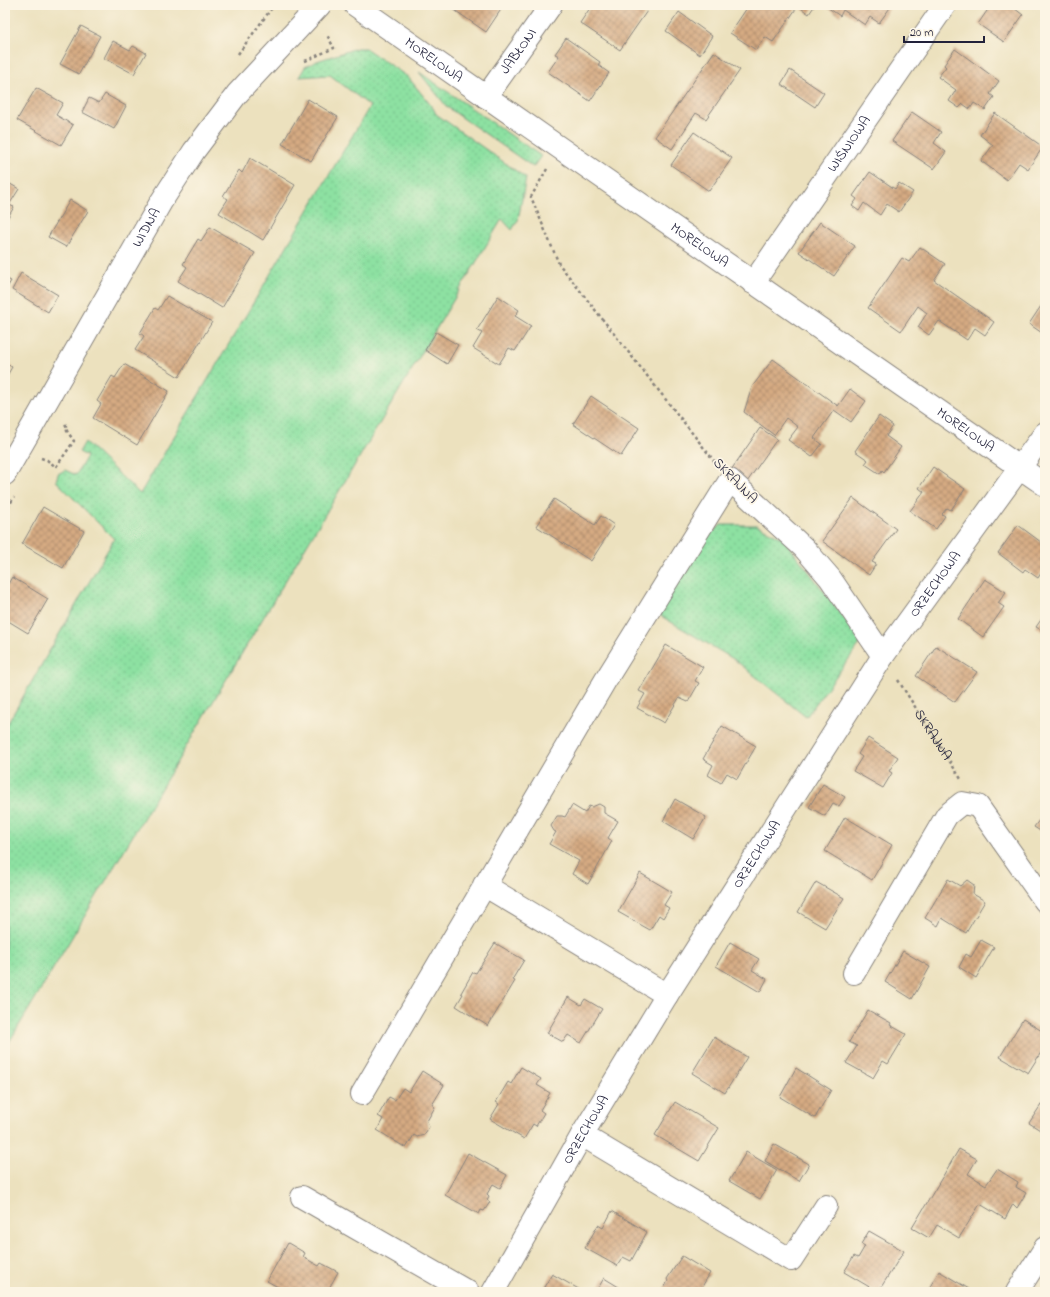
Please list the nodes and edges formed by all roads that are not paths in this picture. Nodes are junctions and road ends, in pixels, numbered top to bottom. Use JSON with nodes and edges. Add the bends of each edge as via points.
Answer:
{"nodes":[{"id":1,"x":355,"y":5,"type":"edge"},
{"id":2,"x":551,"y":5,"type":"edge"},
{"id":3,"x":945,"y":5,"type":"edge"},
{"id":4,"x":314,"y":12,"type":"edge"},
{"id":5,"x":486,"y":97,"type":"junction"},
{"id":6,"x":753,"y":283,"type":"junction"},
{"id":7,"x":1045,"y":433,"type":"edge"},
{"id":8,"x":1020,"y":468,"type":"junction"},
{"id":9,"x":5,"y":474,"type":"edge"},
{"id":10,"x":1045,"y":485,"type":"edge"},
{"id":11,"x":883,"y":656,"type":"junction"},
{"id":12,"x":484,"y":885,"type":"junction"},
{"id":13,"x":1045,"y":900,"type":"edge"},
{"id":14,"x":854,"y":973,"type":"dead end"},
{"id":15,"x":667,"y":995,"type":"junction"},
{"id":16,"x":362,"y":1094,"type":"dead end"},
{"id":17,"x":582,"y":1135,"type":"junction"},
{"id":18,"x":302,"y":1198,"type":"dead end"},
{"id":19,"x":826,"y":1206,"type":"dead end"},
{"id":20,"x":1045,"y":1248,"type":"edge"},
{"id":21,"x":468,"y":1292,"type":"edge"},
{"id":22,"x":493,"y":1292,"type":"edge"},
{"id":23,"x":1017,"y":1292,"type":"edge"}],
"edges":[{"from":1,"to":5,"type":"street","name":"MORELOWA"},
{"from":2,"to":5,"type":"street","name":"JABŁONI"},
{"from":3,"to":6,"type":"street","name":"WIŚNIOWA"},
{"from":4,"to":9,"type":"street","name":"WIDNA","via":[[237,94],[194,151],[160,202]]},
{"from":5,"to":6,"type":"street","name":"MORELOWA"},
{"from":6,"to":8,"type":"street","name":"MORELOWA"},
{"from":7,"to":8,"type":"street","name":"ORZECHOWA"},
{"from":8,"to":10,"type":"street","name":"MORELOWA"},
{"from":8,"to":11,"type":"street","name":"ORZECHOWA"},
{"from":11,"to":12,"type":"street","name":"SKRAJNA","via":[[830,578],[804,548],[730,480]]},
{"from":11,"to":15,"type":"street","name":"ORZECHOWA"},
{"from":12,"to":15,"type":"street"},
{"from":12,"to":16,"type":"street"},
{"from":13,"to":14,"type":"street","via":[[978,806],[962,803],[947,815]]},
{"from":15,"to":17,"type":"street","name":"ORZECHOWA"},
{"from":17,"to":19,"type":"street","via":[[791,1260]]},
{"from":17,"to":22,"type":"street","name":"ORZECHOWA"},
{"from":18,"to":21,"type":"street"},
{"from":20,"to":23,"type":"street"}]}
